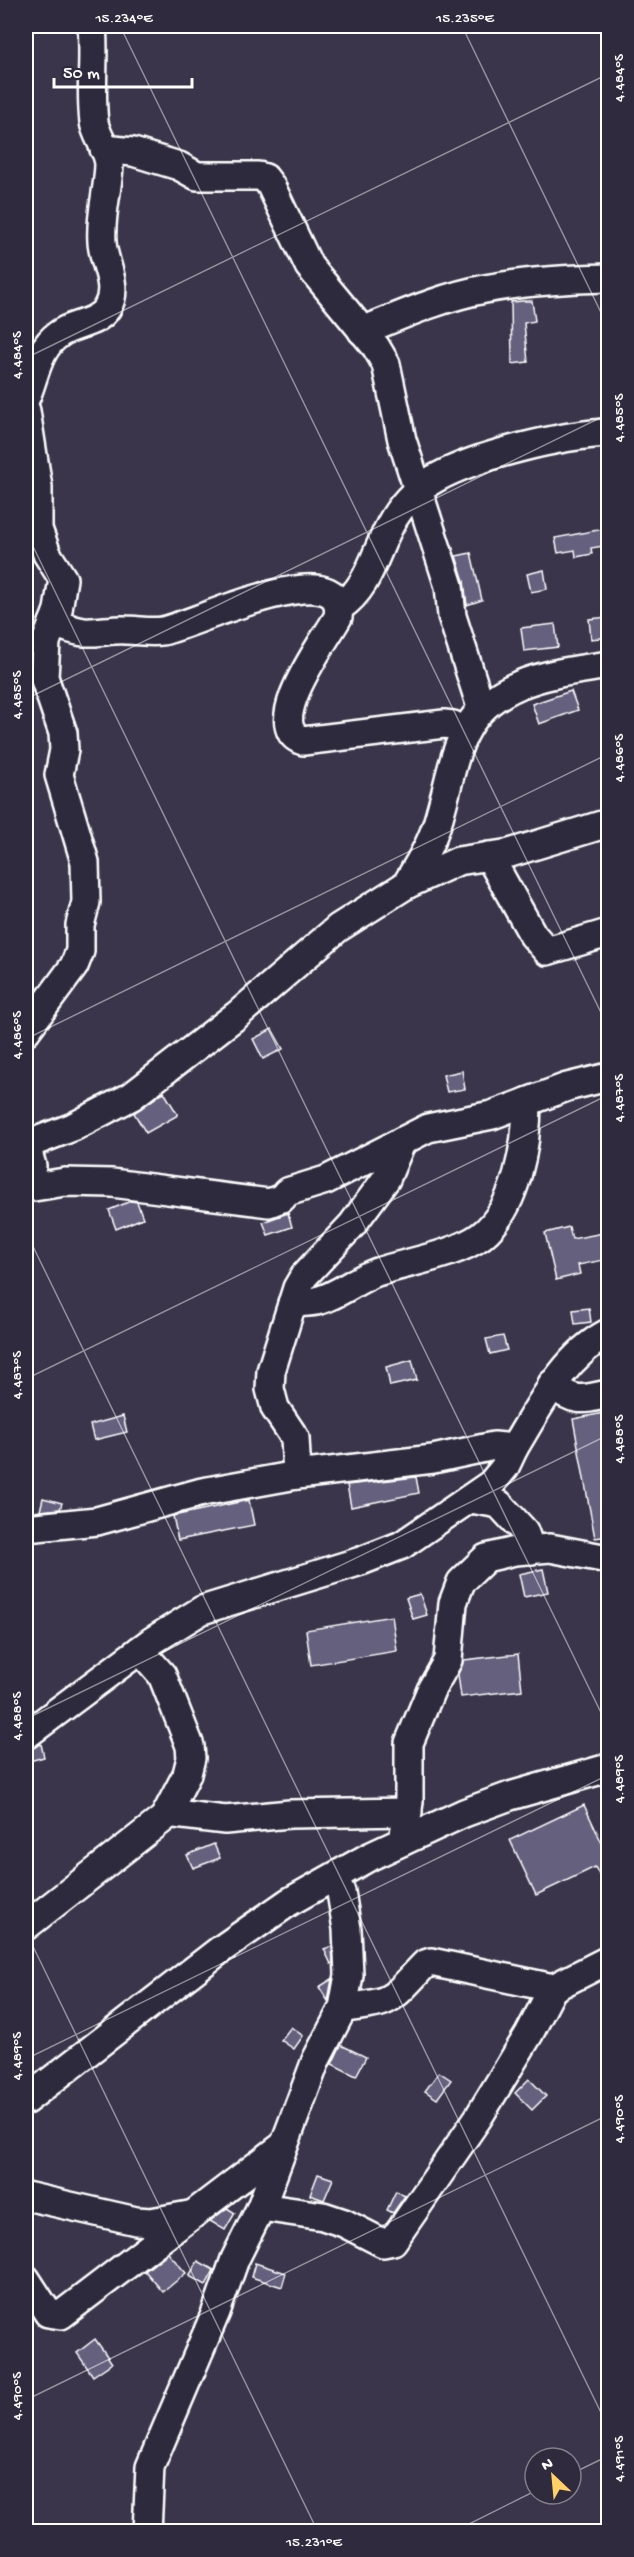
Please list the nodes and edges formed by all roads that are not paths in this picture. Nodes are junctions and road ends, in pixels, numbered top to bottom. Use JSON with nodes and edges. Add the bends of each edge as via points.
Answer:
{"nodes":[{"id":1,"x":92,"y":26,"type":"edge"},
{"id":2,"x":104,"y":149,"type":"junction"},
{"id":3,"x":609,"y":278,"type":"edge"},
{"id":4,"x":362,"y":330,"type":"junction"},
{"id":5,"x":26,"y":397,"type":"edge"},
{"id":6,"x":26,"y":411,"type":"edge"},
{"id":7,"x":609,"y":433,"type":"edge"},
{"id":8,"x":417,"y":491,"type":"junction"},
{"id":9,"x":32,"y":495,"type":"edge"},
{"id":10,"x":340,"y":607,"type":"junction"},
{"id":11,"x":53,"y":622,"type":"junction"},
{"id":12,"x":609,"y":665,"type":"edge"},
{"id":13,"x":481,"y":707,"type":"junction"},
{"id":14,"x":463,"y":732,"type":"junction"},
{"id":15,"x":609,"y":823,"type":"edge"},
{"id":16,"x":489,"y":856,"type":"junction"},
{"id":17,"x":406,"y":885,"type":"junction"},
{"id":18,"x":609,"y":933,"type":"edge"},
{"id":19,"x":26,"y":1031,"type":"edge"},
{"id":20,"x":609,"y":1077,"type":"edge"},
{"id":21,"x":527,"y":1102,"type":"junction"},
{"id":22,"x":402,"y":1141,"type":"junction"},
{"id":23,"x":26,"y":1145,"type":"edge"},
{"id":24,"x":292,"y":1303,"type":"junction"},
{"id":25,"x":609,"y":1333,"type":"edge"},
{"id":26,"x":552,"y":1384,"type":"junction"},
{"id":27,"x":609,"y":1394,"type":"edge"},
{"id":28,"x":514,"y":1449,"type":"junction"},
{"id":29,"x":297,"y":1475,"type":"junction"},
{"id":30,"x":471,"y":1499,"type":"junction"},
{"id":31,"x":26,"y":1528,"type":"edge"},
{"id":32,"x":531,"y":1550,"type":"junction"},
{"id":33,"x":609,"y":1558,"type":"edge"},
{"id":34,"x":140,"y":1650,"type":"junction"},
{"id":35,"x":26,"y":1735,"type":"edge"},
{"id":36,"x":609,"y":1768,"type":"edge"},
{"id":37,"x":408,"y":1812,"type":"junction"},
{"id":38,"x":167,"y":1813,"type":"junction"},
{"id":39,"x":404,"y":1841,"type":"junction"},
{"id":40,"x":334,"y":1878,"type":"junction"},
{"id":41,"x":26,"y":1926,"type":"edge"},
{"id":42,"x":609,"y":1960,"type":"edge"},
{"id":43,"x":553,"y":1988,"type":"junction"},
{"id":44,"x":343,"y":2008,"type":"junction"},
{"id":45,"x":26,"y":2100,"type":"edge"},
{"id":46,"x":284,"y":2145,"type":"junction"},
{"id":47,"x":26,"y":2196,"type":"edge"},
{"id":48,"x":261,"y":2207,"type":"junction"},
{"id":49,"x":193,"y":2214,"type":"junction"},
{"id":50,"x":26,"y":2279,"type":"edge"},
{"id":51,"x":147,"y":2532,"type":"edge"}],
"edges":[{"from":1,"to":2,"type":"street","via":[[94,123]]},
{"from":2,"to":4,"type":"street","via":[[133,152],[179,166],[197,176],[265,178],[309,266]]},
{"from":2,"to":5,"type":"street","via":[[109,179],[101,231],[111,273],[110,301],[96,318],[50,341]]},
{"from":3,"to":4,"type":"street","via":[[548,279],[483,289]]},
{"from":4,"to":8,"type":"street","via":[[386,364]]},
{"from":6,"to":9,"type":"street"},
{"from":7,"to":8,"type":"street","via":[[530,446],[461,466]]},
{"from":8,"to":10,"type":"street","via":[[394,518],[364,583]]},
{"from":8,"to":13,"type":"street","via":[[449,586],[452,616]]},
{"from":9,"to":11,"type":"street","via":[[43,544],[63,579]]},
{"from":10,"to":11,"type":"street","via":[[332,592],[314,589],[246,601],[162,631],[82,632]]},
{"from":10,"to":14,"type":"street","via":[[291,701],[287,720],[292,734],[303,741],[444,724]]},
{"from":11,"to":19,"type":"street","via":[[46,642],[44,677],[63,733],[60,775],[85,862],[86,902],[80,925],[80,951],[74,966]]},
{"from":12,"to":13,"type":"street","via":[[545,676]]},
{"from":13,"to":14,"type":"street"},
{"from":14,"to":17,"type":"street","via":[[437,825]]},
{"from":15,"to":16,"type":"street"},
{"from":16,"to":17,"type":"street","via":[[458,861]]},
{"from":16,"to":18,"type":"street","via":[[533,935],[547,951]]},
{"from":17,"to":23,"type":"street","via":[[339,928],[228,1022],[132,1096],[73,1127]]},
{"from":20,"to":21,"type":"street"},
{"from":21,"to":22,"type":"street","via":[[492,1115],[428,1128]]},
{"from":21,"to":24,"type":"street","via":[[527,1138],[521,1164],[498,1215],[480,1236],[451,1250],[373,1274],[318,1301]]},
{"from":22,"to":23,"type":"street","via":[[326,1180],[287,1192],[269,1203],[112,1183],[65,1182],[34,1187],[30,1185],[32,1166]]},
{"from":22,"to":24,"type":"street","via":[[386,1179],[352,1226],[304,1276]]},
{"from":24,"to":29,"type":"street","via":[[271,1371],[270,1389],[275,1408],[296,1438]]},
{"from":25,"to":26,"type":"street","via":[[596,1340]]},
{"from":26,"to":27,"type":"street","via":[[564,1395],[582,1400]]},
{"from":26,"to":28,"type":"street"},
{"from":28,"to":29,"type":"street","via":[[494,1446],[433,1460]]},
{"from":28,"to":30,"type":"street","via":[[491,1484]]},
{"from":29,"to":31,"type":"street","via":[[202,1492],[97,1521]]},
{"from":30,"to":32,"type":"street","via":[[499,1504],[524,1531]]},
{"from":30,"to":34,"type":"street","via":[[402,1545],[202,1610]]},
{"from":32,"to":33,"type":"street","via":[[550,1548]]},
{"from":32,"to":37,"type":"street","via":[[486,1558],[455,1593],[448,1660],[409,1743]]},
{"from":34,"to":35,"type":"street"},
{"from":34,"to":38,"type":"street","via":[[162,1675],[190,1746],[187,1774]]},
{"from":36,"to":39,"type":"street","via":[[510,1796]]},
{"from":37,"to":38,"type":"street","via":[[290,1814],[225,1821]]},
{"from":37,"to":39,"type":"street"},
{"from":38,"to":41,"type":"street","via":[[146,1834]]},
{"from":39,"to":40,"type":"street"},
{"from":40,"to":44,"type":"street","via":[[341,1892],[347,1929],[349,1975]]},
{"from":40,"to":45,"type":"street","via":[[258,1922]]},
{"from":42,"to":43,"type":"street"},
{"from":43,"to":44,"type":"street","via":[[431,1962],[388,2001]]},
{"from":43,"to":48,"type":"street","via":[[478,2118],[393,2241],[383,2243],[323,2216]]},
{"from":44,"to":46,"type":"street","via":[[316,2060]]},
{"from":46,"to":48,"type":"street"},
{"from":46,"to":49,"type":"street"},
{"from":47,"to":49,"type":"street","via":[[136,2221]]},
{"from":48,"to":51,"type":"street","via":[[235,2259],[150,2467]]},
{"from":49,"to":50,"type":"street","via":[[61,2315],[48,2313]]}]}
